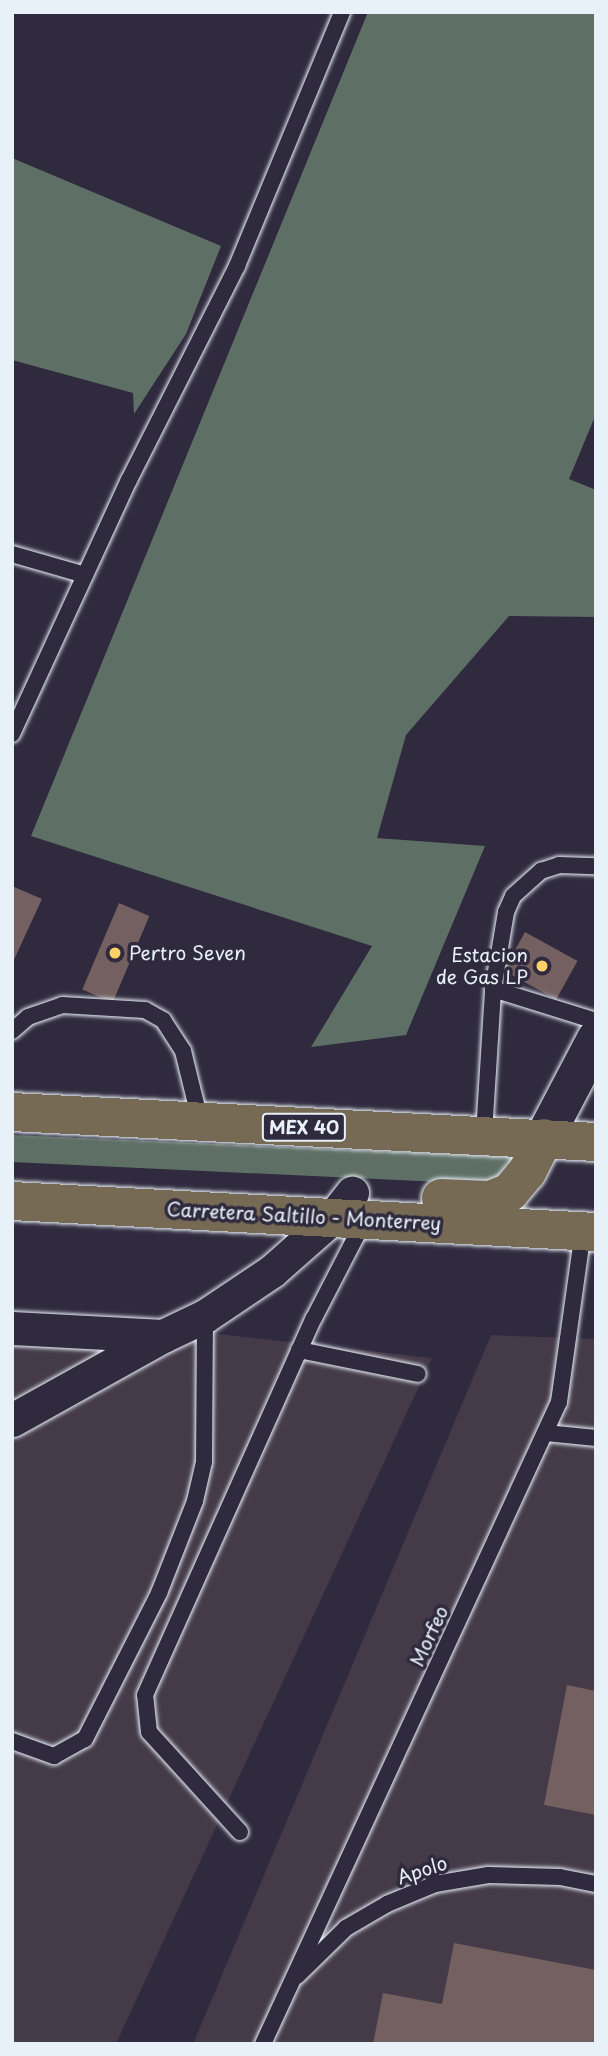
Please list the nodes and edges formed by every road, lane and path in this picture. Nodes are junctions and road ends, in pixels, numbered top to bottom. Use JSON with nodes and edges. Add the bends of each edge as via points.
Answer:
{"nodes":[{"id":1,"x":342,"y":12,"type":"edge"},
{"id":2,"x":12,"y":554,"type":"edge"},
{"id":3,"x":85,"y":575,"type":"junction"},
{"id":4,"x":12,"y":734,"type":"edge"},
{"id":5,"x":596,"y":866,"type":"edge"},
{"id":6,"x":493,"y":989,"type":"junction"},
{"id":7,"x":596,"y":1021,"type":"edge"},
{"id":8,"x":12,"y":1031,"type":"edge"},
{"id":9,"x":596,"y":1039,"type":"edge"},
{"id":10,"x":12,"y":1112,"type":"edge"},
{"id":11,"x":201,"y":1123,"type":"junction"},
{"id":12,"x":484,"y":1134,"type":"junction"},
{"id":13,"x":544,"y":1138,"type":"junction"},
{"id":14,"x":596,"y":1142,"type":"edge"},
{"id":15,"x":12,"y":1175,"type":"edge"},
{"id":16,"x":12,"y":1201,"type":"edge"},
{"id":17,"x":350,"y":1210,"type":"junction"},
{"id":18,"x":589,"y":1232,"type":"edge"},
{"id":19,"x":205,"y":1317,"type":"junction"},
{"id":20,"x":12,"y":1328,"type":"edge"},
{"id":21,"x":163,"y":1336,"type":"junction"},
{"id":22,"x":299,"y":1350,"type":"junction"},
{"id":23,"x":418,"y":1374,"type":"dead end"},
{"id":24,"x":12,"y":1420,"type":"edge"},
{"id":25,"x":546,"y":1433,"type":"junction"},
{"id":26,"x":596,"y":1437,"type":"edge"},
{"id":27,"x":12,"y":1741,"type":"edge"},
{"id":28,"x":240,"y":1832,"type":"dead end"},
{"id":29,"x":596,"y":1884,"type":"edge"},
{"id":30,"x":289,"y":1984,"type":"junction"},
{"id":31,"x":263,"y":2044,"type":"edge"}],
"edges":[{"from":1,"to":3,"type":"lane","via":[[237,266]]},
{"from":2,"to":3,"type":"lane"},
{"from":3,"to":4,"type":"lane"},
{"from":5,"to":6,"type":"lane","via":[[559,864],[541,871],[519,889],[506,912]]},
{"from":6,"to":7,"type":"lane"},
{"from":6,"to":12,"type":"lane"},
{"from":8,"to":11,"type":"lane","via":[[28,1017],[62,1005],[145,1010],[163,1020],[183,1051]]},
{"from":9,"to":13,"type":"street"},
{"from":10,"to":11,"type":"main road","number":"MEX 40"},
{"from":11,"to":12,"type":"main road","number":"MEX 40"},
{"from":12,"to":13,"type":"main road","number":"MEX 40"},
{"from":13,"to":14,"type":"main road","number":"MEX 40"},
{"from":13,"to":17,"type":"main road","via":[[519,1184],[500,1198]]},
{"from":15,"to":17,"type":"main road"},
{"from":16,"to":17,"type":"main road","name":"Carretera Saltillo - Monterrey"},
{"from":17,"to":18,"type":"main road","name":"Carretera Saltillo - Monterrey"},
{"from":17,"to":19,"type":"street"},
{"from":17,"to":22,"type":"lane"},
{"from":18,"to":25,"type":"lane","name":"Morfeo","via":[[566,1373]]},
{"from":19,"to":21,"type":"street"},
{"from":19,"to":27,"type":"lane","via":[[204,1462],[195,1501],[159,1593],[85,1739],[54,1756]]},
{"from":20,"to":21,"type":"street"},
{"from":21,"to":24,"type":"street"},
{"from":22,"to":23,"type":"lane"},
{"from":22,"to":28,"type":"lane","via":[[145,1695],[149,1732]]},
{"from":25,"to":26,"type":"lane"},
{"from":25,"to":30,"type":"lane","name":"Morfeo"},
{"from":29,"to":30,"type":"lane","name":"Apolo","via":[[560,1877],[488,1875],[435,1884],[387,1903],[346,1928]]},
{"from":30,"to":31,"type":"lane","name":"Morfeo"}]}
